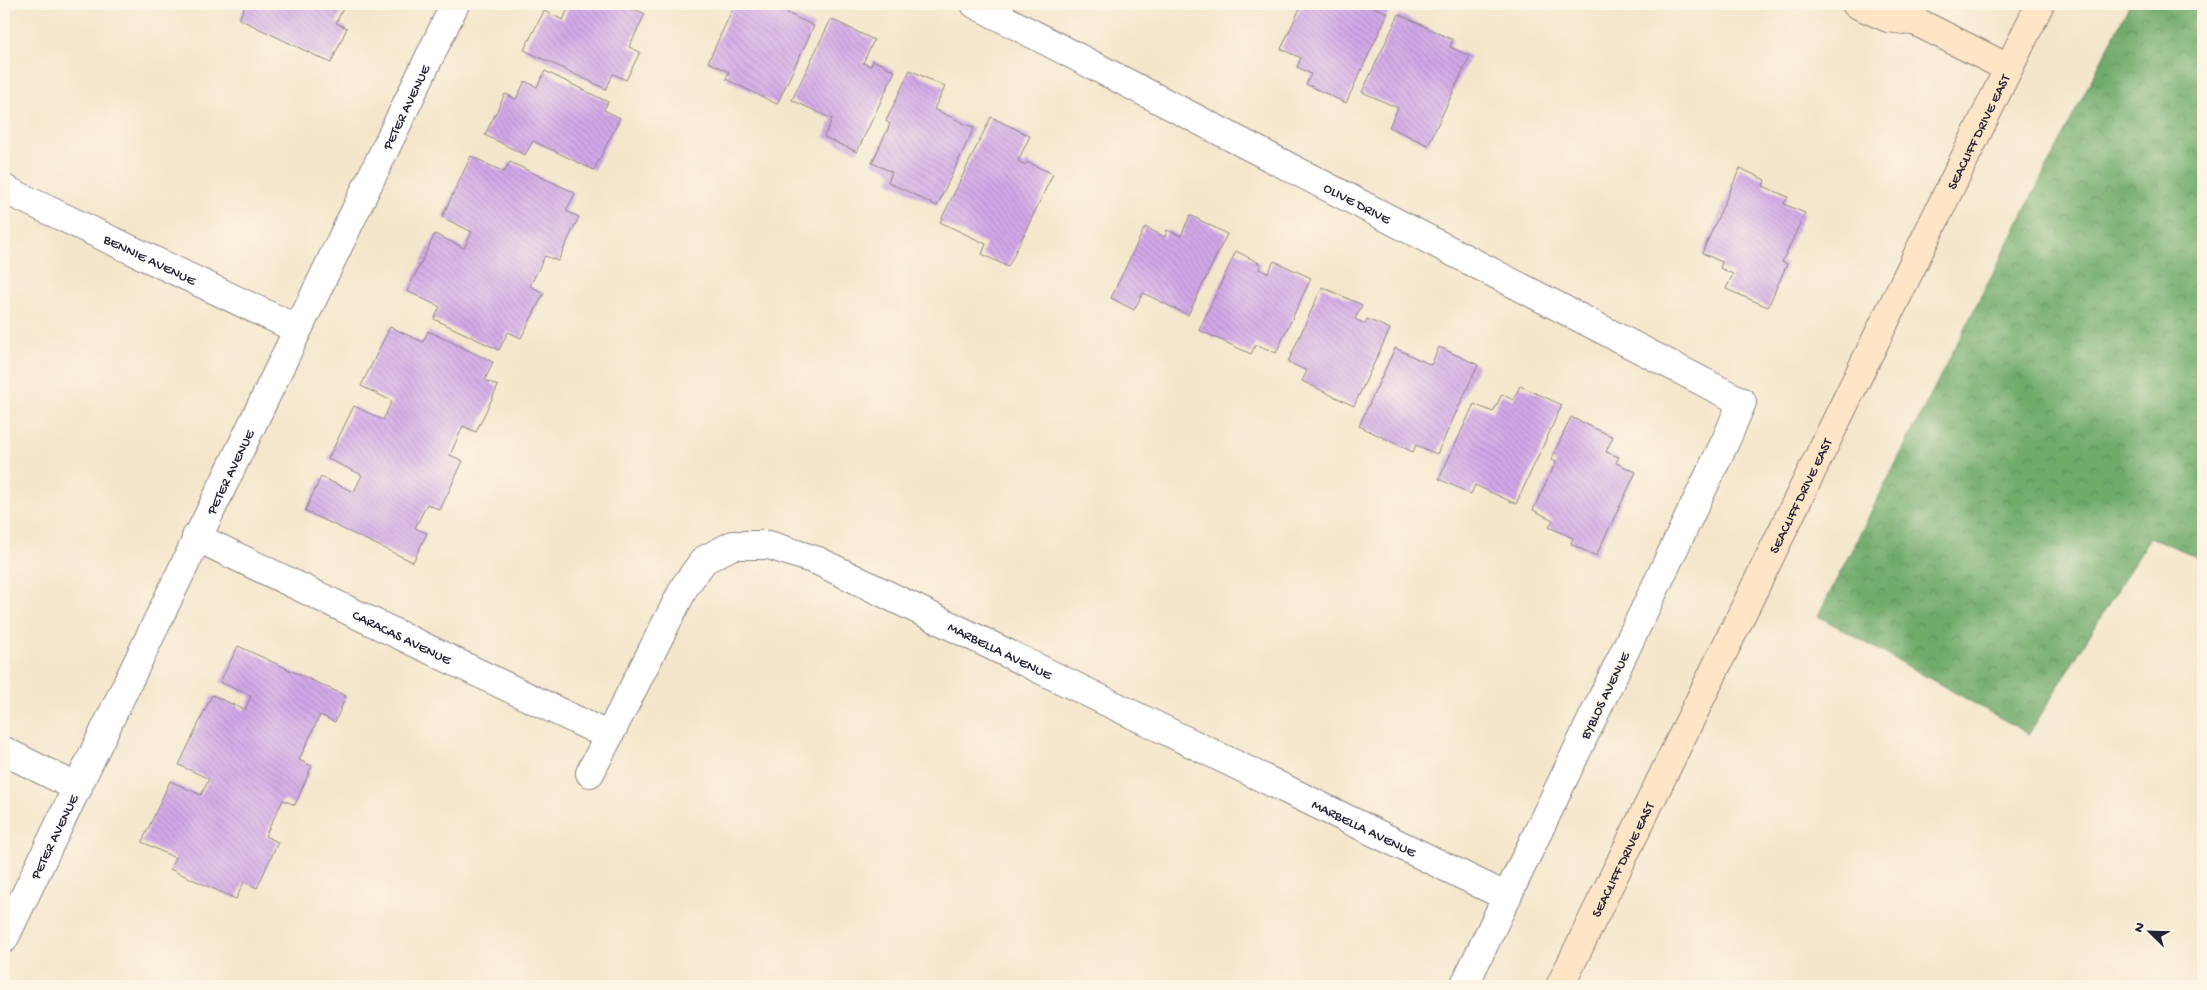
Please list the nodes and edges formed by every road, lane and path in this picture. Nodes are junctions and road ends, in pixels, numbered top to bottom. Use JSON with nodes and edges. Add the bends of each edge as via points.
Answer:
{"nodes":[{"id":1,"x":455,"y":4,"type":"edge"},
{"id":2,"x":975,"y":4,"type":"edge"},
{"id":3,"x":1856,"y":4,"type":"edge"},
{"id":4,"x":1892,"y":4,"type":"edge"},
{"id":5,"x":2040,"y":4,"type":"edge"},
{"id":6,"x":1915,"y":21,"type":"junction"},
{"id":7,"x":2008,"y":68,"type":"junction"},
{"id":8,"x":4,"y":189,"type":"edge"},
{"id":9,"x":297,"y":329,"type":"junction"},
{"id":10,"x":1742,"y":402,"type":"joint"},
{"id":11,"x":196,"y":536,"type":"junction"},
{"id":12,"x":609,"y":736,"type":"junction"},
{"id":13,"x":4,"y":751,"type":"edge"},
{"id":14,"x":590,"y":773,"type":"dead end"},
{"id":15,"x":78,"y":788,"type":"junction"},
{"id":16,"x":1507,"y":897,"type":"junction"},
{"id":17,"x":4,"y":938,"type":"edge"},
{"id":18,"x":1464,"y":986,"type":"edge"},
{"id":19,"x":1560,"y":986,"type":"edge"}],
"edges":[{"from":1,"to":9,"type":"street","name":"PETER AVENUE"},
{"from":2,"to":10,"type":"street","name":"OLIVE DRIVE"},
{"from":3,"to":6,"type":"main road","via":[[1888,18]]},
{"from":4,"to":6,"type":"main road"},
{"from":5,"to":7,"type":"main road","name":"SEACLIFF DRIVE EAST"},
{"from":6,"to":7,"type":"main road"},
{"from":7,"to":19,"type":"main road","name":"SEACLIFF DRIVE EAST"},
{"from":8,"to":9,"type":"street","name":"BENNIE AVENUE"},
{"from":9,"to":11,"type":"street","name":"PETER AVENUE"},
{"from":10,"to":16,"type":"street","name":"BYBLOS AVENUE"},
{"from":11,"to":12,"type":"street","name":"CARACAS AVENUE"},
{"from":11,"to":15,"type":"street","name":"PETER AVENUE"},
{"from":12,"to":14,"type":"street","name":"MARBELLA AVENUE"},
{"from":12,"to":16,"type":"street","name":"MARBELLA AVENUE","via":[[685,586],[704,560],[734,545],[769,545],[818,561]]},
{"from":13,"to":15,"type":"street"},
{"from":15,"to":17,"type":"street","name":"PETER AVENUE"},
{"from":16,"to":18,"type":"street","name":"BYBLOS AVENUE"}]}
